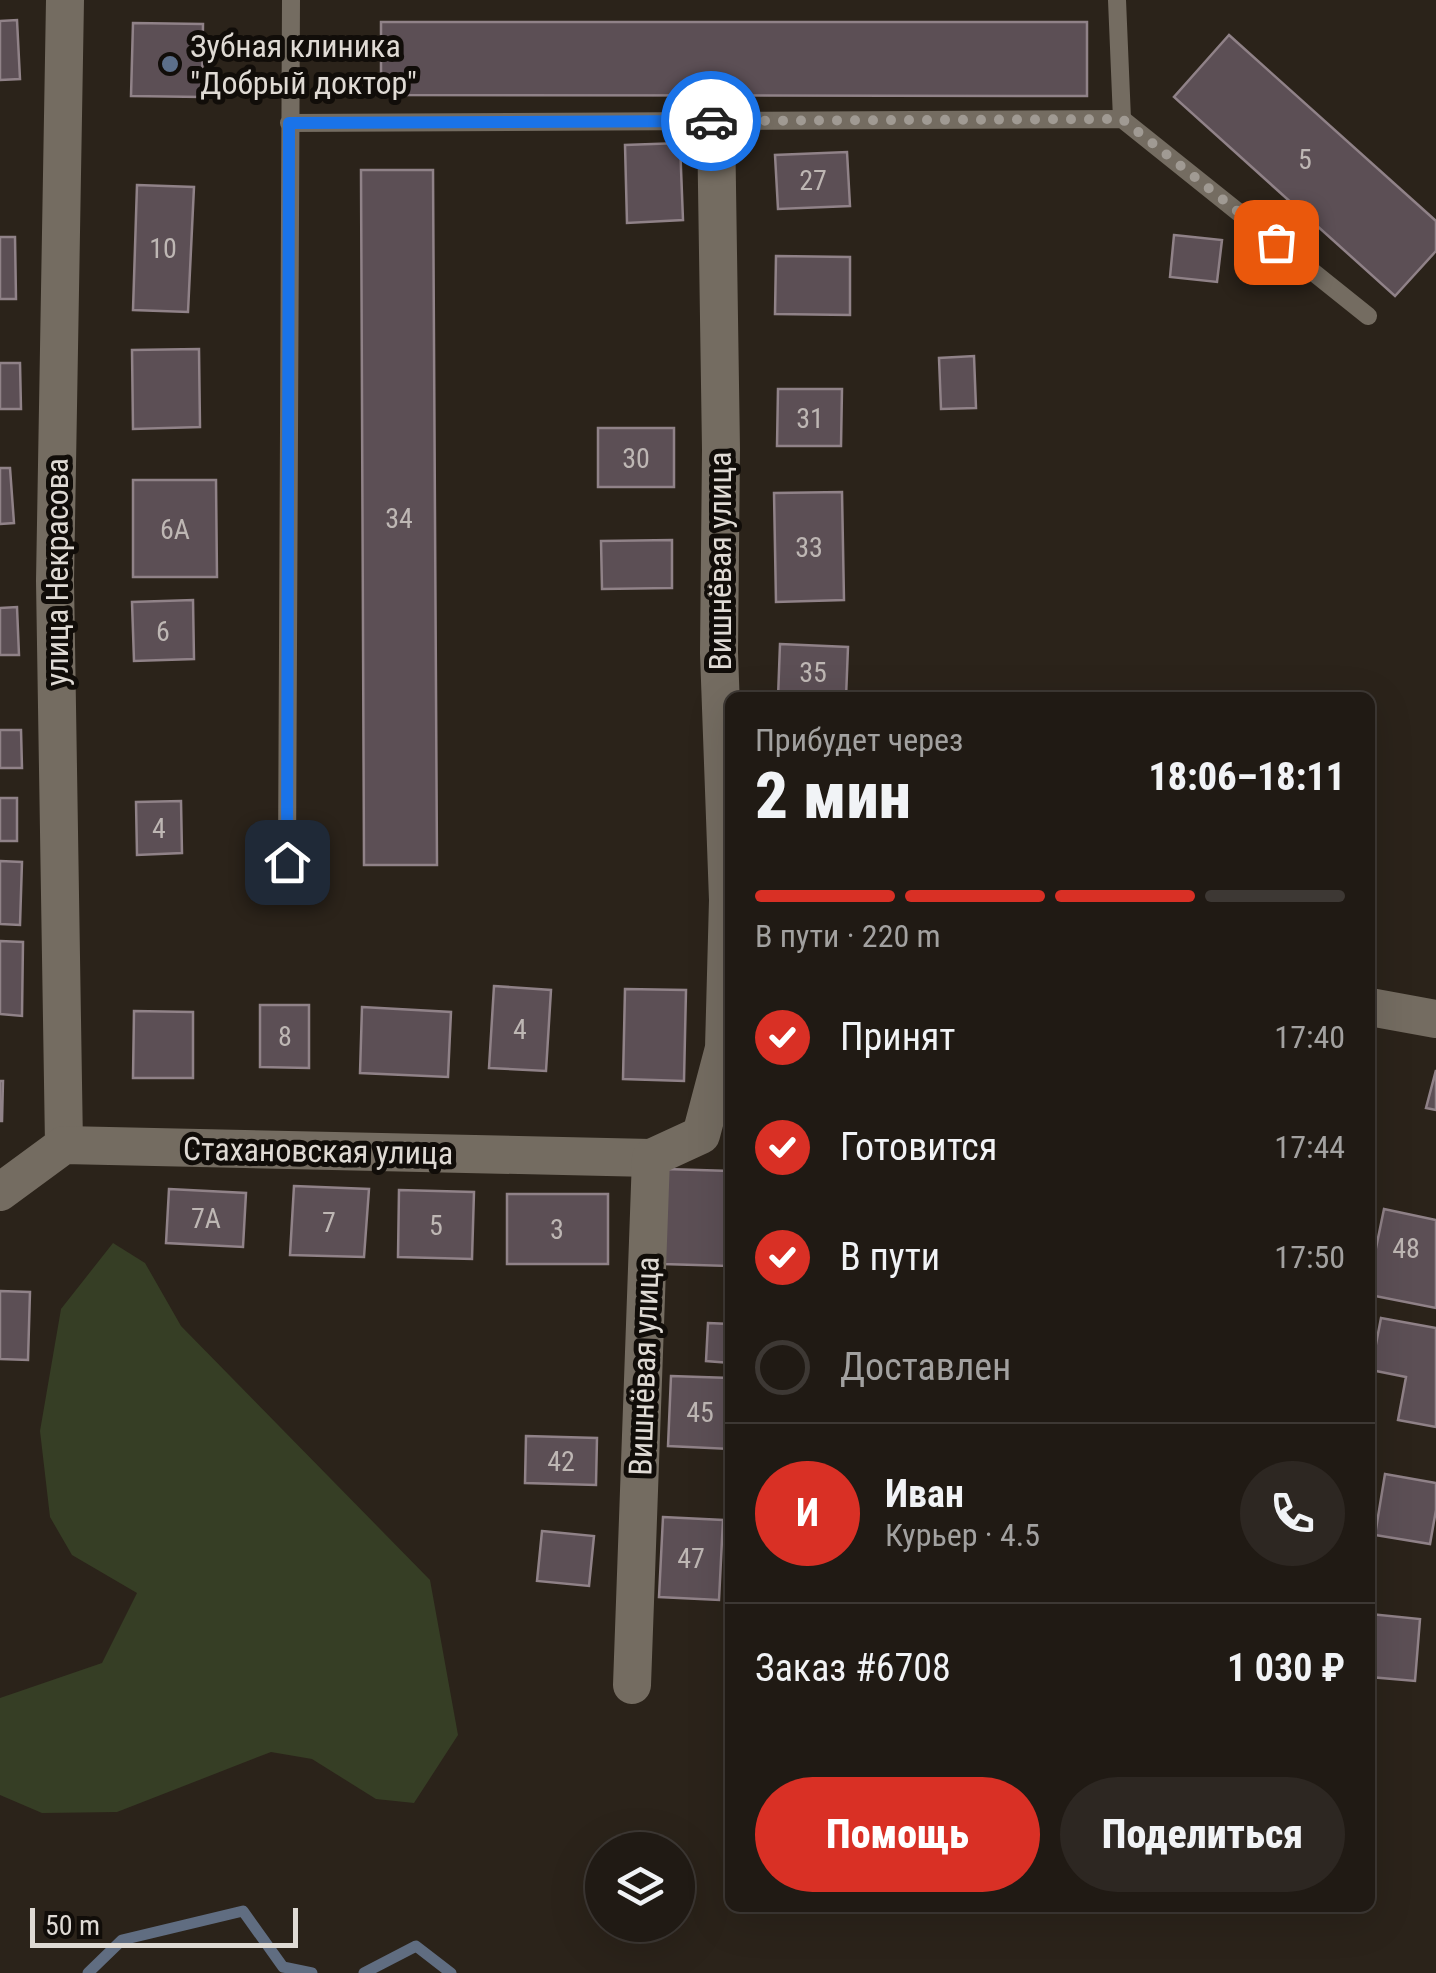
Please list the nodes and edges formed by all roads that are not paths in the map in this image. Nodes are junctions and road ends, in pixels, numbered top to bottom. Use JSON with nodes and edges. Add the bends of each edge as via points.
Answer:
{"nodes":[{"id":1,"x":66,"y":0,"type":"edge"},
{"id":2,"x":291,"y":0,"type":"edge"},
{"id":3,"x":1117,"y":0,"type":"edge"},
{"id":4,"x":1122,"y":119,"type":"junction"},
{"id":5,"x":716,"y":121,"type":"junction"},
{"id":6,"x":289,"y":123,"type":"junction"},
{"id":7,"x":1368,"y":316,"type":"dead end"},
{"id":8,"x":725,"y":801,"type":"edge"},
{"id":9,"x":287,"y":862,"type":"dead end"},
{"id":10,"x":1375,"y":1008,"type":"edge"},
{"id":11,"x":725,"y":1018,"type":"edge"},
{"id":12,"x":1436,"y":1019,"type":"edge"},
{"id":13,"x":64,"y":1145,"type":"junction"},
{"id":14,"x":651,"y":1158,"type":"junction"},
{"id":15,"x":0,"y":1192,"type":"edge"},
{"id":16,"x":632,"y":1685,"type":"dead end"}],
"edges":[{"from":1,"to":13,"type":"street","name":"улица Некрасова","via":[[55,581]]},
{"from":2,"to":6,"type":"lane"},
{"from":3,"to":4,"type":"lane"},
{"from":4,"to":5,"type":"lane"},
{"from":4,"to":7,"type":"lane"},
{"from":5,"to":6,"type":"lane"},
{"from":5,"to":8,"type":"street","name":"Вишнёвая улица"},
{"from":6,"to":9,"type":"lane"},
{"from":10,"to":12,"type":"street"},
{"from":11,"to":14,"type":"street","name":"Вишнёвая улица","via":[[701,1135]]},
{"from":13,"to":14,"type":"street","name":"Стахановская улица"},
{"from":13,"to":15,"type":"street"},
{"from":14,"to":16,"type":"street","name":"Вишнёвая улица"}]}
